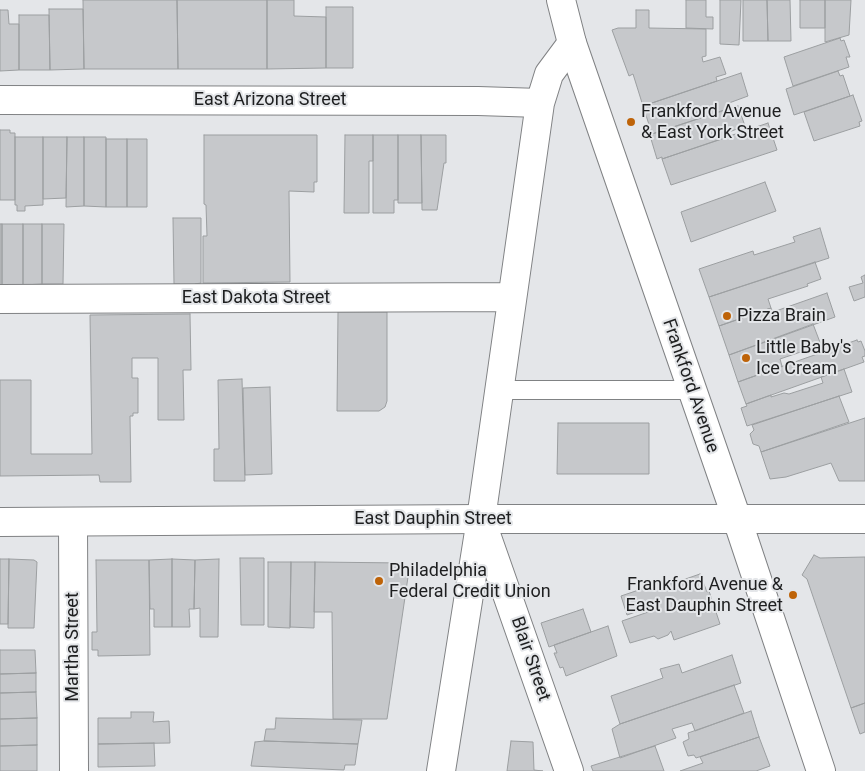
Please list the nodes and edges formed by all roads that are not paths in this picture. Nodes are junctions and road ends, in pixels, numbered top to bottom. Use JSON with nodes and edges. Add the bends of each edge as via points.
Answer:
{"nodes":[{"id":1,"x":561,"y":0,"type":"edge"},
{"id":2,"x":572,"y":43,"type":"junction"},
{"id":3,"x":0,"y":100,"type":"edge"},
{"id":4,"x":540,"y":103,"type":"junction"},
{"id":5,"x":512,"y":297,"type":"junction"},
{"id":6,"x":0,"y":299,"type":"edge"},
{"id":7,"x":498,"y":390,"type":"junction"},
{"id":8,"x":692,"y":390,"type":"junction"},
{"id":9,"x":481,"y":519,"type":"junction"},
{"id":10,"x":737,"y":519,"type":"junction"},
{"id":11,"x":865,"y":519,"type":"edge"},
{"id":12,"x":0,"y":522,"type":"edge"},
{"id":13,"x":73,"y":522,"type":"junction"},
{"id":14,"x":74,"y":771,"type":"edge"},
{"id":15,"x":441,"y":771,"type":"edge"},
{"id":16,"x":569,"y":771,"type":"edge"},
{"id":17,"x":821,"y":771,"type":"edge"}],
"edges":[{"from":1,"to":2,"type":"street","name":"Frankford Avenue"},
{"from":2,"to":4,"type":"street","via":[[549,74]]},
{"from":2,"to":8,"type":"street","name":"Frankford Avenue"},
{"from":3,"to":4,"type":"street","name":"East Arizona Street"},
{"from":4,"to":5,"type":"street"},
{"from":5,"to":6,"type":"street","name":"East Dakota Street"},
{"from":5,"to":7,"type":"street"},
{"from":7,"to":8,"type":"lane"},
{"from":7,"to":9,"type":"street"},
{"from":8,"to":10,"type":"street","name":"Frankford Avenue"},
{"from":9,"to":10,"type":"street","name":"East Dauphin Street"},
{"from":9,"to":13,"type":"street","name":"East Dauphin Street"},
{"from":9,"to":15,"type":"street"},
{"from":9,"to":16,"type":"street","name":"Blair Street"},
{"from":10,"to":11,"type":"street","name":"East Dauphin Street"},
{"from":10,"to":17,"type":"street","name":"Frankford Avenue"},
{"from":12,"to":13,"type":"street","name":"East Dauphin Street"},
{"from":13,"to":14,"type":"street","name":"Martha Street"}]}
